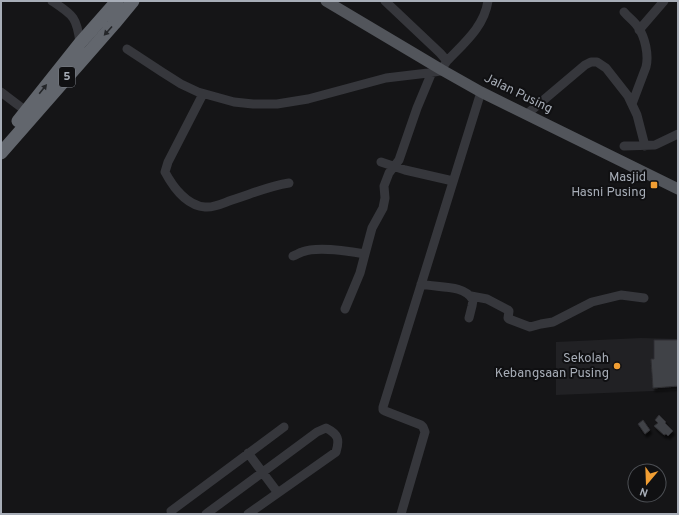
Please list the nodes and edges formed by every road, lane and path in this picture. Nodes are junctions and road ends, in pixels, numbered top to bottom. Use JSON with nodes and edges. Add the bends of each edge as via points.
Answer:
{"nodes":[{"id":1,"x":52,"y":1,"type":"edge"},
{"id":2,"x":117,"y":1,"type":"edge"},
{"id":3,"x":133,"y":1,"type":"edge"},
{"id":4,"x":326,"y":1,"type":"edge"},
{"id":5,"x":333,"y":1,"type":"edge"},
{"id":6,"x":385,"y":1,"type":"edge"},
{"id":7,"x":488,"y":1,"type":"edge"},
{"id":8,"x":664,"y":1,"type":"edge"},
{"id":9,"x":624,"y":12,"type":"dead end"},
{"id":10,"x":350,"y":15,"type":"junction"},
{"id":11,"x":640,"y":30,"type":"junction"},
{"id":12,"x":80,"y":43,"type":"junction"},
{"id":13,"x":126,"y":49,"type":"dead end"},
{"id":14,"x":440,"y":68,"type":"junction"},
{"id":15,"x":1,"y":92,"type":"edge"},
{"id":16,"x":481,"y":92,"type":"junction"},
{"id":17,"x":203,"y":94,"type":"junction"},
{"id":18,"x":632,"y":104,"type":"junction"},
{"id":19,"x":26,"y":111,"type":"junction"},
{"id":20,"x":527,"y":114,"type":"junction"},
{"id":21,"x":678,"y":134,"type":"edge"},
{"id":22,"x":1,"y":141,"type":"edge"},
{"id":23,"x":624,"y":146,"type":"dead end"},
{"id":24,"x":645,"y":146,"type":"junction"},
{"id":25,"x":1,"y":153,"type":"edge"},
{"id":26,"x":381,"y":162,"type":"dead end"},
{"id":27,"x":394,"y":167,"type":"junction"},
{"id":28,"x":453,"y":182,"type":"junction"},
{"id":29,"x":289,"y":183,"type":"dead end"},
{"id":30,"x":678,"y":189,"type":"edge"},
{"id":31,"x":365,"y":254,"type":"junction"},
{"id":32,"x":293,"y":256,"type":"dead end"},
{"id":33,"x":421,"y":284,"type":"junction"},
{"id":34,"x":471,"y":296,"type":"junction"},
{"id":35,"x":644,"y":298,"type":"dead end"},
{"id":36,"x":345,"y":309,"type":"dead end"},
{"id":37,"x":469,"y":318,"type":"dead end"},
{"id":38,"x":284,"y":427,"type":"dead end"},
{"id":39,"x":248,"y":452,"type":"junction"},
{"id":40,"x":262,"y":472,"type":"junction"},
{"id":41,"x":278,"y":493,"type":"junction"},
{"id":42,"x":172,"y":514,"type":"edge"},
{"id":43,"x":206,"y":514,"type":"edge"},
{"id":44,"x":248,"y":514,"type":"edge"},
{"id":45,"x":401,"y":514,"type":"edge"}],
"edges":[{"from":1,"to":12,"type":"street","via":[[74,18]]},
{"from":2,"to":12,"type":"highway","number":"5"},
{"from":3,"to":25,"type":"highway","number":"5","one_way":true},
{"from":4,"to":10,"type":"main road","name":"Jalan Pusing"},
{"from":5,"to":10,"type":"main road","name":"Jalan Pusing"},
{"from":6,"to":14,"type":"street","via":[[440,53]]},
{"from":7,"to":14,"type":"street","via":[[481,23]]},
{"from":8,"to":11,"type":"street"},
{"from":9,"to":11,"type":"street"},
{"from":10,"to":14,"type":"main road","name":"Jalan Pusing"},
{"from":11,"to":18,"type":"street","via":[[647,61]]},
{"from":19,"to":12,"type":"highway","number":"5","one_way":true},
{"from":13,"to":17,"type":"street","via":[[181,84]]},
{"from":14,"to":16,"type":"main road","name":"Jalan Pusing"},
{"from":14,"to":17,"type":"street","via":[[277,104],[234,102]]},
{"from":14,"to":27,"type":"street","via":[[417,108],[399,160]]},
{"from":15,"to":19,"type":"street"},
{"from":16,"to":20,"type":"main road","name":"Jalan Pusing"},
{"from":16,"to":28,"type":"street"},
{"from":17,"to":29,"type":"street","via":[[165,172],[185,199],[203,207],[215,207],[276,185]]},
{"from":18,"to":20,"type":"street","via":[[606,68],[597,62],[591,62]]},
{"from":18,"to":24,"type":"street"},
{"from":19,"to":22,"type":"highway","number":"5"},
{"from":20,"to":30,"type":"main road","name":"Jalan Pusing"},
{"from":21,"to":24,"type":"street","via":[[655,145]]},
{"from":23,"to":24,"type":"street"},
{"from":26,"to":27,"type":"street"},
{"from":27,"to":28,"type":"street"},
{"from":27,"to":31,"type":"street","via":[[384,186],[383,208],[372,228]]},
{"from":28,"to":33,"type":"street"},
{"from":31,"to":32,"type":"street","via":[[316,250]]},
{"from":31,"to":36,"type":"street"},
{"from":33,"to":34,"type":"street","via":[[455,289]]},
{"from":33,"to":45,"type":"street","via":[[383,407],[383,410],[421,425],[424,432]]},
{"from":34,"to":35,"type":"street","via":[[487,299],[508,310],[509,319],[530,327],[553,322],[592,302],[621,295]]},
{"from":34,"to":37,"type":"street","via":[[473,302]]},
{"from":38,"to":39,"type":"street"},
{"from":39,"to":40,"type":"street"},
{"from":39,"to":42,"type":"street","via":[[171,511]]},
{"from":40,"to":41,"type":"street"},
{"from":40,"to":41,"type":"street","via":[[317,432],[326,428],[337,435],[339,444],[336,452]]},
{"from":40,"to":43,"type":"street"},
{"from":41,"to":44,"type":"street"}]}
